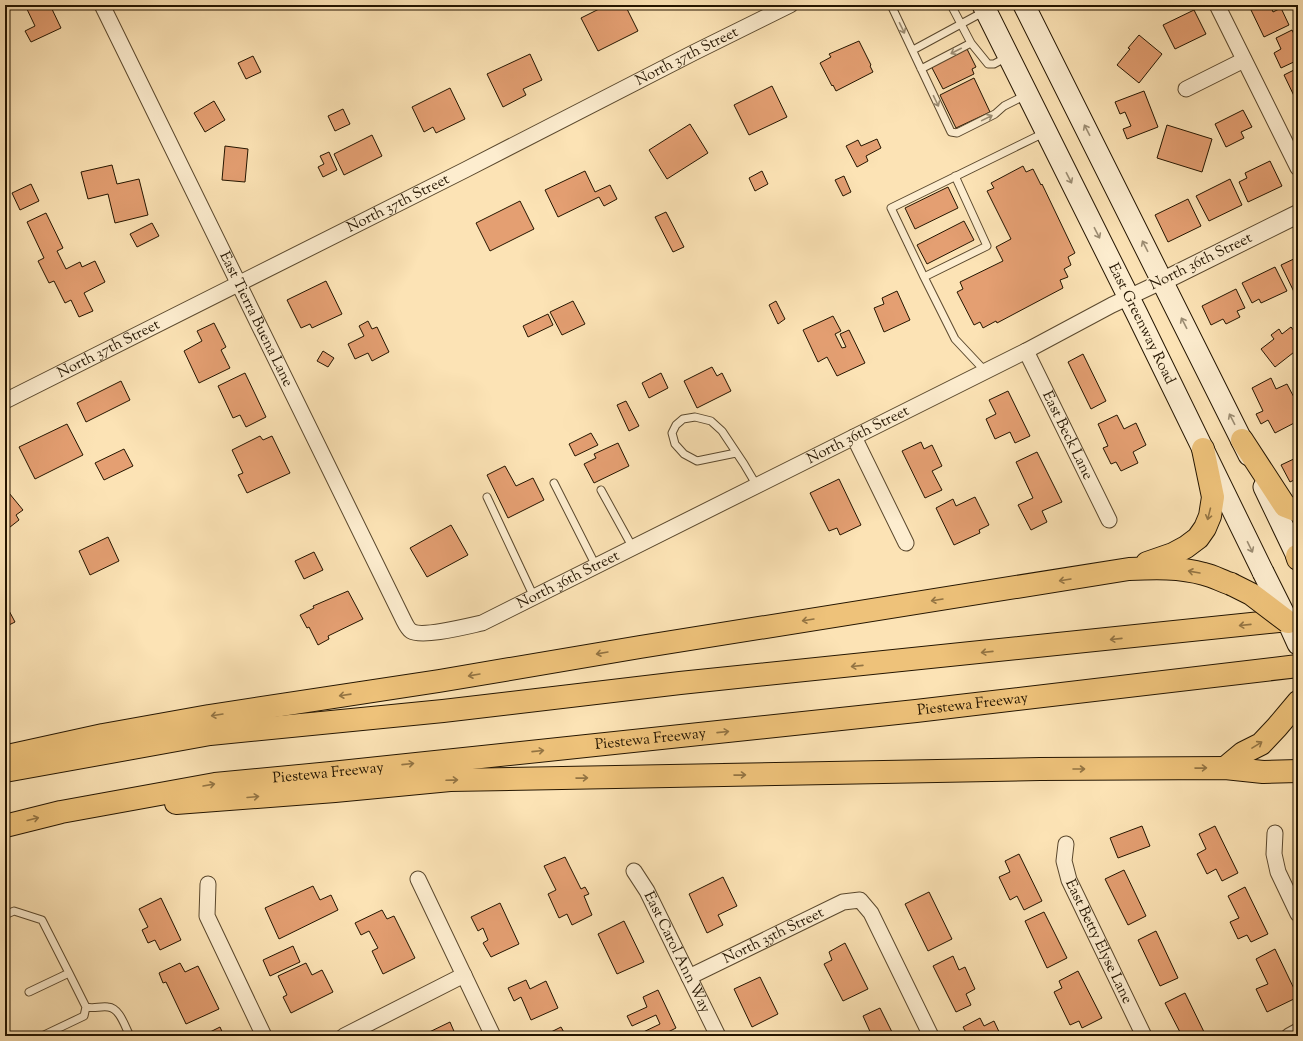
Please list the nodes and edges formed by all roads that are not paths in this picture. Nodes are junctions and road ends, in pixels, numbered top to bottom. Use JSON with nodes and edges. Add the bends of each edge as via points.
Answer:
{"nodes":[{"id":1,"x":102,"y":5,"type":"edge"},
{"id":2,"x":790,"y":5,"type":"edge"},
{"id":3,"x":891,"y":5,"type":"edge"},
{"id":4,"x":951,"y":5,"type":"edge"},
{"id":5,"x":1024,"y":5,"type":"edge"},
{"id":6,"x":1217,"y":5,"type":"edge"},
{"id":7,"x":984,"y":8,"type":"edge"},
{"id":8,"x":962,"y":24,"type":"junction"},
{"id":9,"x":971,"y":43,"type":"junction"},
{"id":10,"x":913,"y":50,"type":"junction"},
{"id":11,"x":1008,"y":56,"type":"junction"},
{"id":12,"x":1244,"y":60,"type":"junction"},
{"id":13,"x":921,"y":69,"type":"junction"},
{"id":14,"x":1186,"y":89,"type":"dead end"},
{"id":15,"x":1027,"y":94,"type":"junction"},
{"id":16,"x":1046,"y":132,"type":"junction"},
{"id":17,"x":1298,"y":168,"type":"edge"},
{"id":18,"x":955,"y":176,"type":"junction"},
{"id":19,"x":1298,"y":214,"type":"edge"},
{"id":20,"x":924,"y":277,"type":"junction"},
{"id":21,"x":1163,"y":281,"type":"junction"},
{"id":22,"x":238,"y":283,"type":"junction"},
{"id":23,"x":1129,"y":297,"type":"junction"},
{"id":24,"x":1026,"y":351,"type":"junction"},
{"id":25,"x":985,"y":371,"type":"junction"},
{"id":26,"x":5,"y":401,"type":"edge"},
{"id":27,"x":854,"y":437,"type":"junction"},
{"id":28,"x":1242,"y":440,"type":"junction"},
{"id":29,"x":1203,"y":449,"type":"junction"},
{"id":30,"x":736,"y":453,"type":"junction"},
{"id":31,"x":554,"y":483,"type":"dead end"},
{"id":32,"x":756,"y":486,"type":"junction"},
{"id":33,"x":601,"y":490,"type":"dead end"},
{"id":34,"x":487,"y":497,"type":"dead end"},
{"id":35,"x":1298,"y":511,"type":"edge"},
{"id":36,"x":1109,"y":520,"type":"dead end"},
{"id":37,"x":906,"y":543,"type":"dead end"},
{"id":38,"x":633,"y":548,"type":"junction"},
{"id":39,"x":1298,"y":558,"type":"edge"},
{"id":40,"x":596,"y":566,"type":"junction"},
{"id":41,"x":1129,"y":569,"type":"junction"},
{"id":42,"x":1263,"y":572,"type":"joint"},
{"id":43,"x":534,"y":597,"type":"junction"},
{"id":44,"x":1295,"y":623,"type":"edge"},
{"id":45,"x":412,"y":632,"type":"joint"},
{"id":46,"x":1298,"y":644,"type":"edge"},
{"id":47,"x":1298,"y":666,"type":"edge"},
{"id":48,"x":1298,"y":702,"type":"edge"},
{"id":49,"x":5,"y":757,"type":"edge"},
{"id":50,"x":1225,"y":768,"type":"junction"},
{"id":51,"x":5,"y":771,"type":"edge"},
{"id":52,"x":1298,"y":771,"type":"edge"},
{"id":53,"x":61,"y":812,"type":"junction"},
{"id":54,"x":5,"y":826,"type":"edge"},
{"id":55,"x":1275,"y":833,"type":"dead end"},
{"id":56,"x":1066,"y":844,"type":"dead end"},
{"id":57,"x":634,"y":871,"type":"dead end"},
{"id":58,"x":418,"y":879,"type":"dead end"},
{"id":59,"x":208,"y":884,"type":"dead end"},
{"id":60,"x":1298,"y":914,"type":"edge"},
{"id":61,"x":5,"y":915,"type":"edge"},
{"id":62,"x":69,"y":973,"type":"junction"},
{"id":63,"x":464,"y":975,"type":"junction"},
{"id":64,"x":689,"y":977,"type":"junction"},
{"id":65,"x":29,"y":992,"type":"dead end"},
{"id":66,"x":86,"y":1007,"type":"junction"},
{"id":67,"x":1298,"y":1031,"type":"edge"},
{"id":68,"x":42,"y":1036,"type":"edge"},
{"id":69,"x":130,"y":1036,"type":"edge"},
{"id":70,"x":264,"y":1036,"type":"edge"},
{"id":71,"x":344,"y":1036,"type":"edge"},
{"id":72,"x":493,"y":1036,"type":"edge"},
{"id":73,"x":718,"y":1036,"type":"edge"},
{"id":74,"x":931,"y":1036,"type":"edge"},
{"id":75,"x":1144,"y":1036,"type":"edge"},
{"id":76,"x":1289,"y":1036,"type":"edge"}],
"edges":[{"from":1,"to":22,"type":"street","name":"East Tierra Buena Lane"},
{"from":2,"to":22,"type":"street","name":"North 37th Street"},
{"from":3,"to":10,"type":"lane","one_way":true},
{"from":4,"to":8,"type":"lane"},
{"from":21,"to":5,"type":"main road","one_way":true},
{"from":6,"to":12,"type":"street"},
{"from":7,"to":8,"type":"lane"},
{"from":7,"to":11,"type":"main road","name":"East Greenway Road"},
{"from":8,"to":9,"type":"lane"},
{"from":8,"to":10,"type":"lane"},
{"from":9,"to":11,"type":"lane","via":[[988,64],[994,64]]},
{"from":9,"to":13,"type":"lane","one_way":true},
{"from":10,"to":13,"type":"lane"},
{"from":11,"to":15,"type":"main road","name":"East Greenway Road"},
{"from":12,"to":14,"type":"street"},
{"from":12,"to":17,"type":"street"},
{"from":13,"to":15,"type":"lane","one_way":true,"via":[[951,132],[957,133]]},
{"from":15,"to":16,"type":"main road","name":"East Greenway Road"},
{"from":16,"to":18,"type":"lane"},
{"from":16,"to":23,"type":"main road","name":"East Greenway Road","one_way":true},
{"from":18,"to":20,"type":"lane","via":[[987,246]]},
{"from":18,"to":20,"type":"lane","via":[[890,208]]},
{"from":19,"to":21,"type":"street","name":"North 36th Street"},
{"from":20,"to":25,"type":"lane","via":[[955,339]]},
{"from":21,"to":23,"type":"street","name":"North 36th Street"},
{"from":28,"to":21,"type":"main road","one_way":true},
{"from":22,"to":26,"type":"street","name":"North 37th Street"},
{"from":22,"to":45,"type":"street","name":"East Tierra Buena Lane","via":[[404,621]]},
{"from":23,"to":24,"type":"street","name":"North 36th Street"},
{"from":23,"to":29,"type":"main road","name":"East Greenway Road"},
{"from":24,"to":25,"type":"street","name":"North 36th Street"},
{"from":24,"to":36,"type":"street","name":"East Beck Lane"},
{"from":25,"to":27,"type":"street","name":"North 36th Street"},
{"from":27,"to":32,"type":"street","name":"North 36th Street"},
{"from":27,"to":37,"type":"street"},
{"from":28,"to":35,"type":"highway","via":[[1286,506]]},
{"from":28,"to":39,"type":"main road"},
{"from":29,"to":41,"type":"highway","one_way":true,"via":[[1213,497],[1205,528],[1198,538],[1186,547]]},
{"from":29,"to":42,"type":"main road","name":"East Greenway Road","one_way":true},
{"from":30,"to":30,"type":"lane","via":[[722,431],[711,421],[695,417],[683,419],[672,433],[675,444],[684,454],[697,461]]},
{"from":30,"to":32,"type":"lane"},
{"from":31,"to":40,"type":"lane"},
{"from":32,"to":38,"type":"street","name":"North 36th Street"},
{"from":33,"to":38,"type":"lane"},
{"from":34,"to":43,"type":"lane"},
{"from":38,"to":40,"type":"street","name":"North 36th Street"},
{"from":40,"to":43,"type":"street","name":"North 36th Street"},
{"from":44,"to":41,"type":"highway","one_way":true,"bridge":true,"via":[[1251,594],[1204,574],[1178,569]]},
{"from":41,"to":49,"type":"highway","one_way":true,"via":[[208,716],[103,735]]},
{"from":42,"to":44,"type":"highway","bridge":true},
{"from":43,"to":45,"type":"street","name":"North 36th Street","via":[[482,623],[428,634]]},
{"from":44,"to":46,"type":"main road"},
{"from":44,"to":51,"type":"highway","one_way":true,"via":[[680,683],[443,711],[210,734]]},
{"from":53,"to":47,"type":"highway","name":"Piestewa Freeway","one_way":true,"via":[[215,784],[908,712]]},
{"from":50,"to":48,"type":"highway","one_way":true,"via":[[1243,753],[1261,744]]},
{"from":50,"to":52,"type":"highway","via":[[1263,772]]},
{"from":53,"to":50,"type":"highway","one_way":true,"via":[[450,780]]},
{"from":54,"to":53,"type":"highway","name":"Piestewa Freeway","one_way":true},
{"from":55,"to":60,"type":"street","via":[[1274,854],[1278,872]]},
{"from":56,"to":75,"type":"street","name":"East Betty Elyse Lane","via":[[1064,861],[1069,880]]},
{"from":57,"to":64,"type":"street","name":"East Carol Ann Way","via":[[647,891]]},
{"from":58,"to":63,"type":"street"},
{"from":59,"to":70,"type":"street","via":[[207,916]]},
{"from":61,"to":62,"type":"lane","via":[[14,910],[42,920]]},
{"from":62,"to":65,"type":"lane"},
{"from":62,"to":66,"type":"lane"},
{"from":63,"to":71,"type":"street"},
{"from":63,"to":72,"type":"street"},
{"from":64,"to":73,"type":"street","name":"East Carol Ann Way"},
{"from":64,"to":74,"type":"street","name":"North 35th Street","via":[[843,902],[860,900],[871,913]]},
{"from":66,"to":68,"type":"lane","via":[[84,1016]]},
{"from":66,"to":69,"type":"lane","via":[[109,1006],[118,1011]]},
{"from":67,"to":76,"type":"street"}]}
